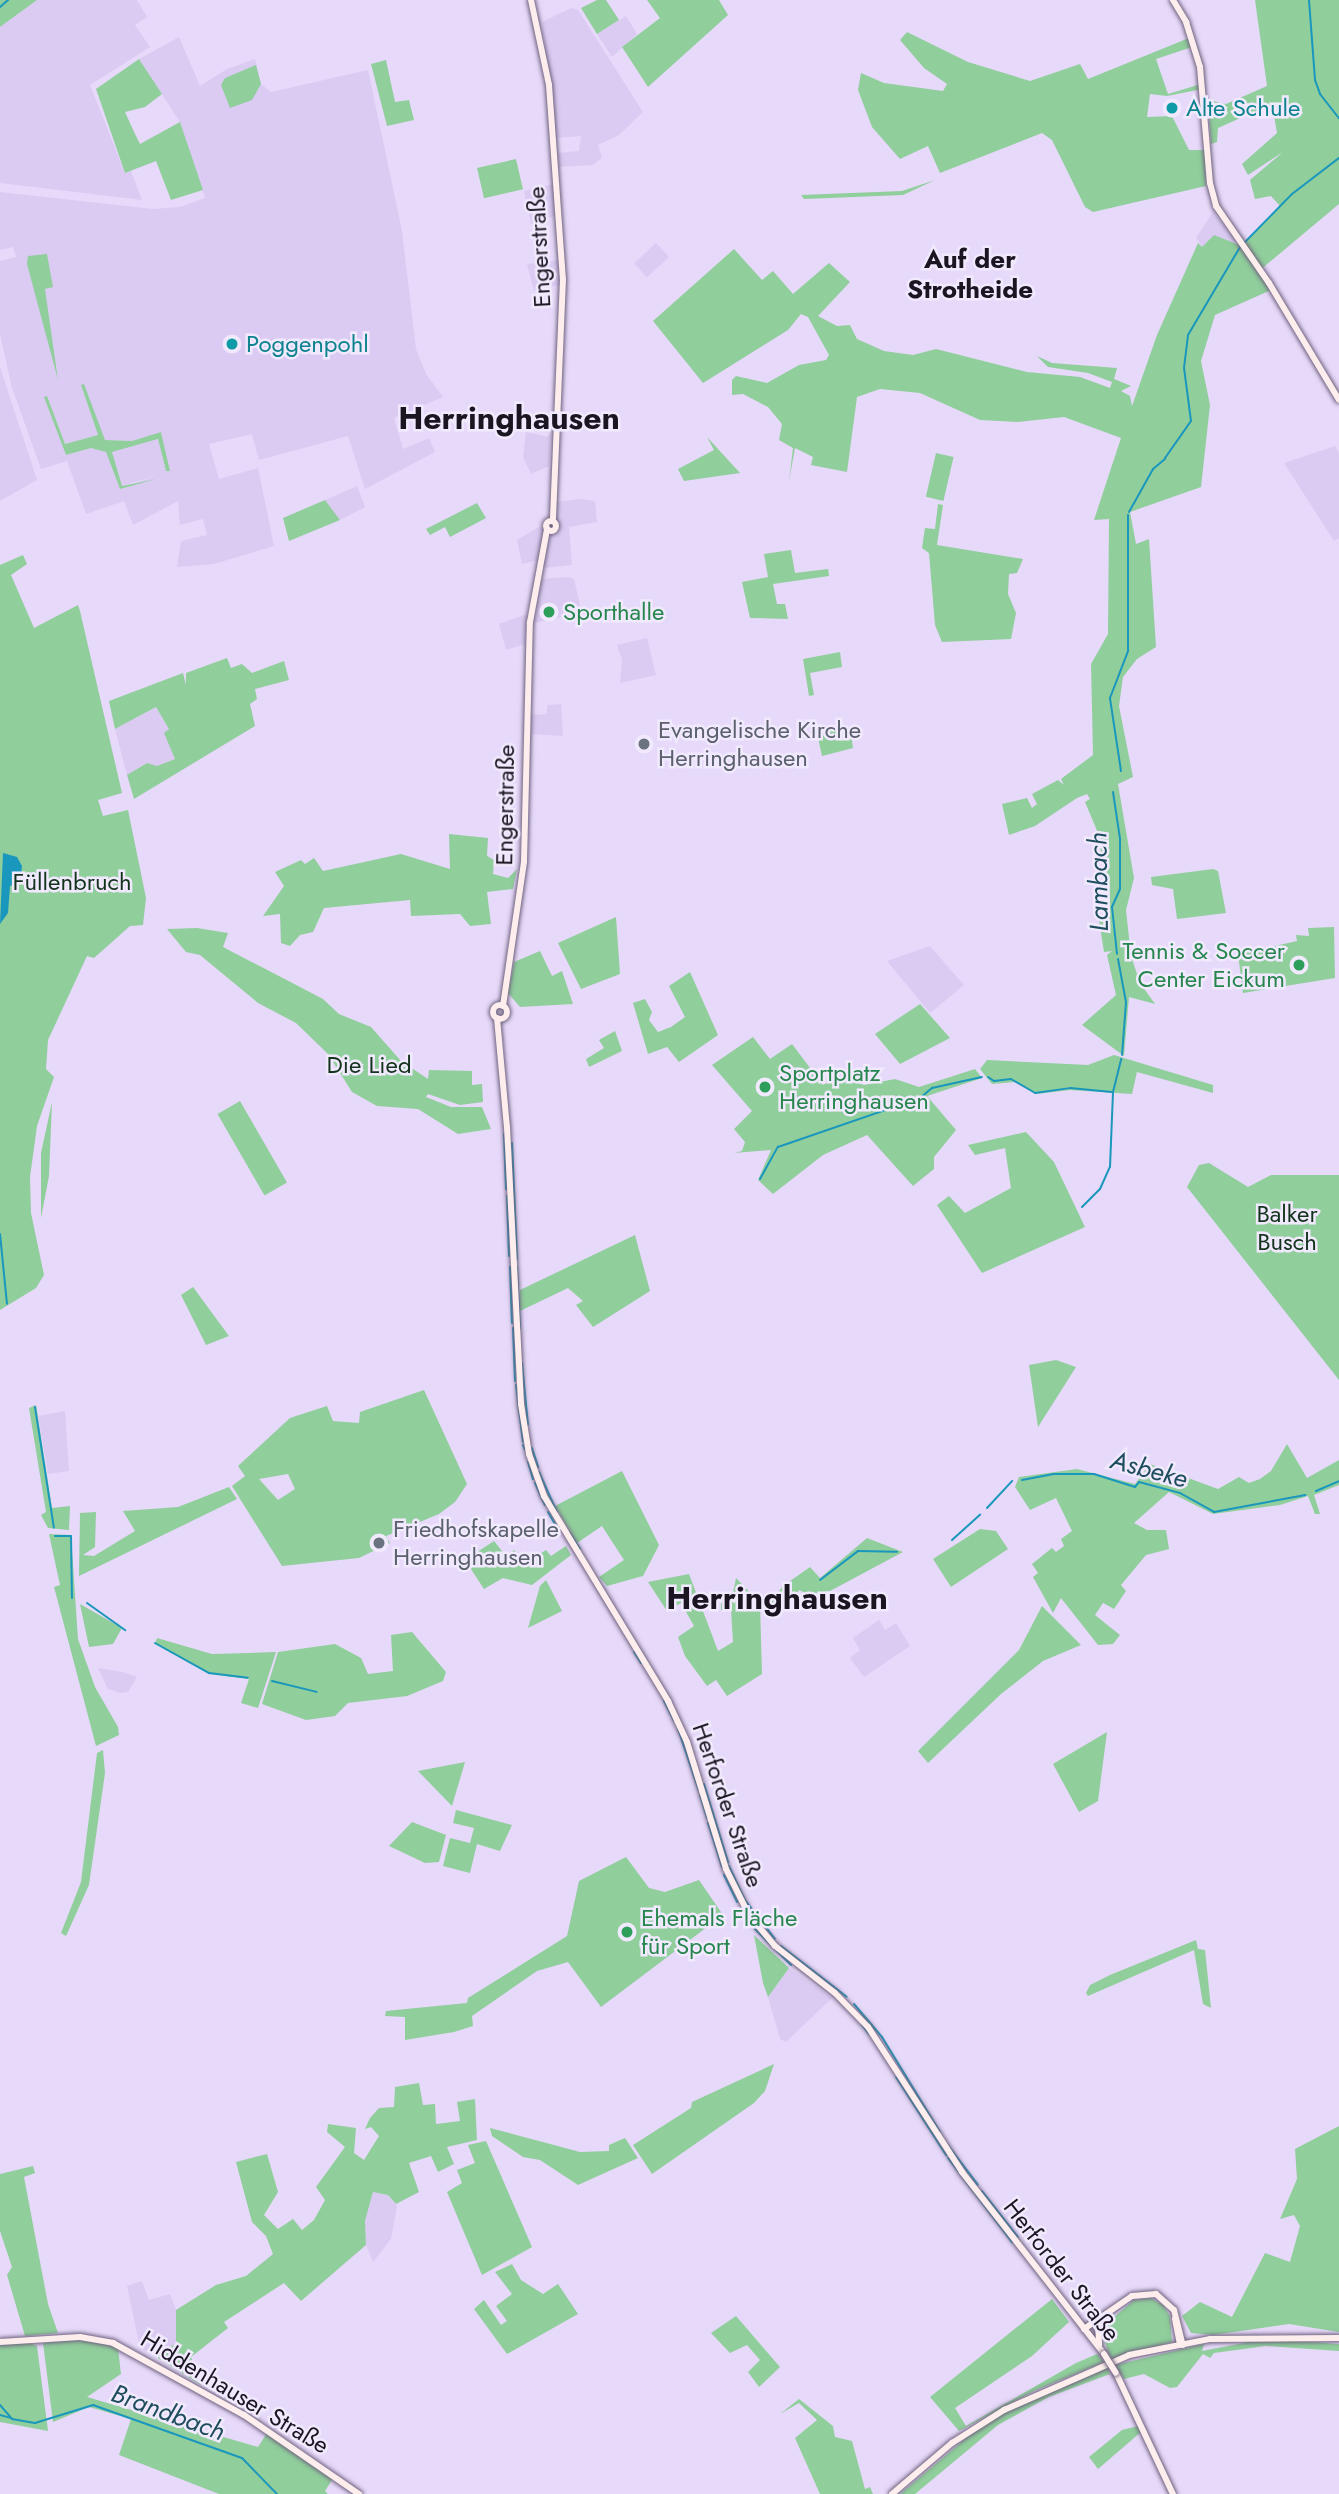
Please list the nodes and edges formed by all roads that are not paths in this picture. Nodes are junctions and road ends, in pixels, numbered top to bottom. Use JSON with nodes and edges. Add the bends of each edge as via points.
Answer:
{"nodes":[{"id":1,"x":531,"y":0,"type":"edge"},
{"id":2,"x":1173,"y":0,"type":"edge"},
{"id":3,"x":1339,"y":400,"type":"edge"},
{"id":4,"x":500,"y":1006,"type":"junction"},
{"id":5,"x":500,"y":1018,"type":"junction"},
{"id":6,"x":1125,"y":2300,"type":"junction"},
{"id":7,"x":1174,"y":2310,"type":"junction"},
{"id":8,"x":1098,"y":2323,"type":"junction"},
{"id":9,"x":1084,"y":2329,"type":"junction"},
{"id":10,"x":1182,"y":2331,"type":"junction"},
{"id":11,"x":1339,"y":2338,"type":"edge"},
{"id":12,"x":1222,"y":2339,"type":"junction"},
{"id":13,"x":1202,"y":2340,"type":"junction"},
{"id":14,"x":0,"y":2343,"type":"edge"},
{"id":15,"x":1182,"y":2344,"type":"junction"},
{"id":16,"x":1102,"y":2352,"type":"junction"},
{"id":17,"x":359,"y":2494,"type":"edge"},
{"id":18,"x":892,"y":2494,"type":"edge"},
{"id":19,"x":1173,"y":2494,"type":"edge"}],
"edges":[{"from":1,"to":4,"type":"main road","name":"Engerstraße","via":[[549,85],[563,279],[551,495],[551,521],[556,526],[549,530],[529,633],[523,870]]},
{"from":2,"to":3,"type":"main road","via":[[1190,32],[1203,79],[1210,183],[1216,206],[1269,283]]},
{"from":4,"to":5,"type":"main road","via":[[506,1012]]},
{"from":4,"to":5,"type":"main road","via":[[493,1013]]},
{"from":5,"to":9,"type":"main road","name":"Herforder Straße","via":[[519,1383],[531,1462],[557,1521],[679,1723],[736,1893],[768,1939],[847,2003],[869,2027],[962,2172]]},
{"from":6,"to":7,"type":"main road","via":[[1156,2294]]},
{"from":6,"to":8,"type":"main road"},
{"from":6,"to":9,"type":"main road"},
{"from":7,"to":10,"type":"main road"},
{"from":7,"to":15,"type":"main road"},
{"from":8,"to":9,"type":"main road"},
{"from":8,"to":16,"type":"main road"},
{"from":9,"to":16,"type":"main road","name":"Herforder Straße"},
{"from":10,"to":13,"type":"main road"},
{"from":10,"to":15,"type":"main road"},
{"from":11,"to":12,"type":"main road"},
{"from":12,"to":13,"type":"main road"},
{"from":12,"to":15,"type":"main road"},
{"from":13,"to":15,"type":"main road"},
{"from":14,"to":17,"type":"main road","name":"Hiddenhauser Straße","via":[[80,2337],[113,2343],[244,2414]]},
{"from":15,"to":18,"type":"main road","via":[[1104,2365],[995,2415],[943,2450]]},
{"from":16,"to":19,"type":"main road","name":"Herforder Straße","bridge":true}]}
